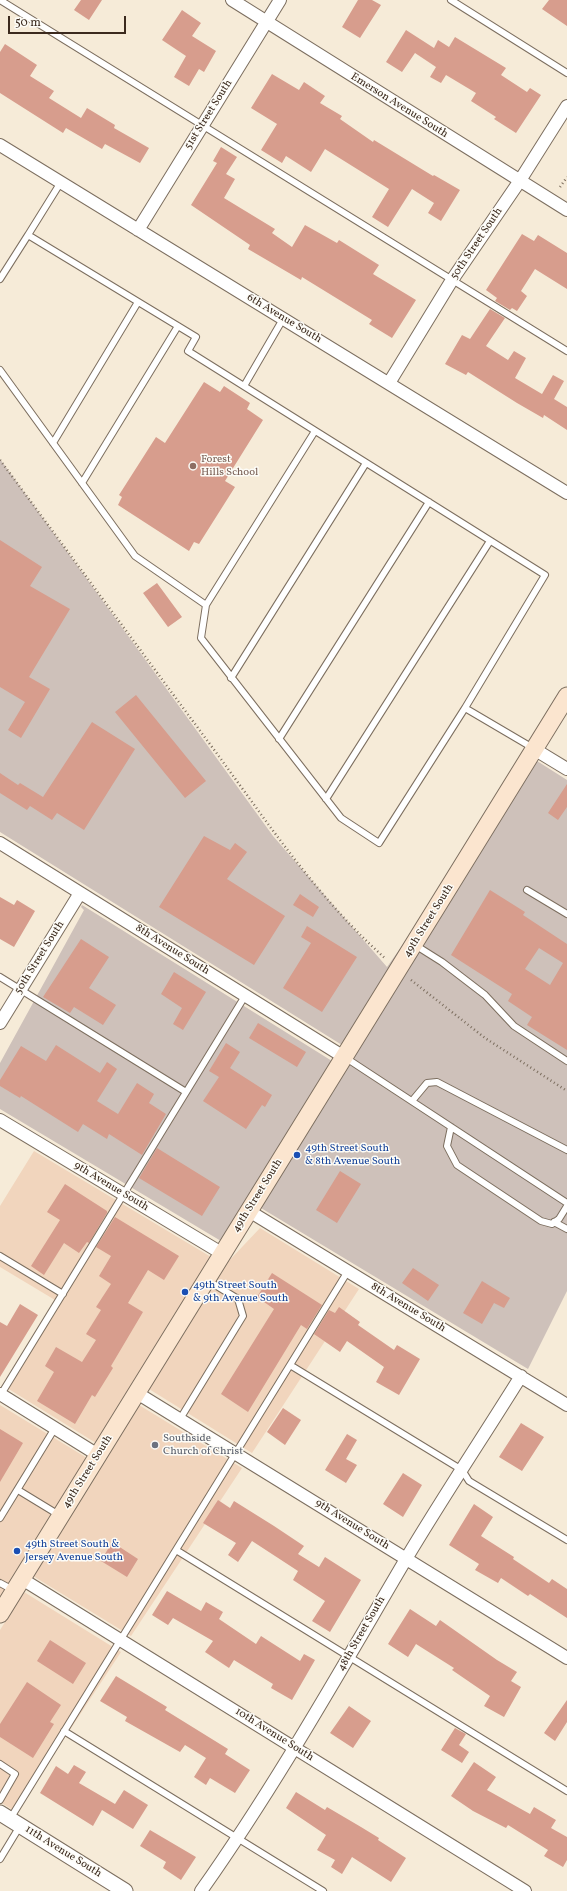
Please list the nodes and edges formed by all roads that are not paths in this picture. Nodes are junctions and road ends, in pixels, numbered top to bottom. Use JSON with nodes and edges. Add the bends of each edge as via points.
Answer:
{"nodes":[{"id":1,"x":0,"y":0,"type":"edge"},
{"id":2,"x":232,"y":0,"type":"edge"},
{"id":3,"x":280,"y":0,"type":"edge"},
{"id":4,"x":451,"y":0,"type":"edge"},
{"id":5,"x":267,"y":22,"type":"junction"},
{"id":6,"x":567,"y":73,"type":"edge"},
{"id":7,"x":567,"y":106,"type":"edge"},
{"id":8,"x":202,"y":125,"type":"junction"},
{"id":9,"x":0,"y":145,"type":"edge"},
{"id":10,"x":61,"y":182,"type":"junction"},
{"id":11,"x":519,"y":182,"type":"junction"},
{"id":12,"x":567,"y":210,"type":"edge"},
{"id":13,"x":138,"y":230,"type":"junction"},
{"id":14,"x":28,"y":234,"type":"junction"},
{"id":15,"x":0,"y":279,"type":"edge"},
{"id":16,"x":452,"y":280,"type":"junction"},
{"id":17,"x":138,"y":302,"type":"junction"},
{"id":18,"x":283,"y":319,"type":"junction"},
{"id":19,"x":178,"y":326,"type":"junction"},
{"id":20,"x":567,"y":350,"type":"edge"},
{"id":21,"x":0,"y":370,"type":"edge"},
{"id":22,"x":389,"y":383,"type":"junction"},
{"id":23,"x":244,"y":386,"type":"junction"},
{"id":24,"x":315,"y":431,"type":"junction"},
{"id":25,"x":53,"y":443,"type":"junction"},
{"id":26,"x":366,"y":463,"type":"junction"},
{"id":27,"x":82,"y":483,"type":"junction"},
{"id":28,"x":565,"y":488,"type":"edge"},
{"id":29,"x":429,"y":502,"type":"junction"},
{"id":30,"x":490,"y":541,"type":"junction"},
{"id":31,"x":206,"y":605,"type":"junction"},
{"id":32,"x":231,"y":678,"type":"junction"},
{"id":33,"x":567,"y":696,"type":"edge"},
{"id":34,"x":465,"y":708,"type":"junction"},
{"id":35,"x":279,"y":739,"type":"junction"},
{"id":36,"x":534,"y":749,"type":"junction"},
{"id":37,"x":567,"y":769,"type":"edge"},
{"id":38,"x":326,"y":799,"type":"junction"},
{"id":39,"x":0,"y":843,"type":"edge"},
{"id":40,"x":527,"y":890,"type":"dead end"},
{"id":41,"x":80,"y":893,"type":"junction"},
{"id":42,"x":567,"y":914,"type":"edge"},
{"id":43,"x":414,"y":944,"type":"junction"},
{"id":44,"x":0,"y":977,"type":"edge"},
{"id":45,"x":20,"y":990,"type":"junction"},
{"id":46,"x":245,"y":996,"type":"junction"},
{"id":47,"x":0,"y":1023,"type":"edge"},
{"id":48,"x":344,"y":1057,"type":"junction"},
{"id":49,"x":567,"y":1061,"type":"edge"},
{"id":50,"x":186,"y":1092,"type":"junction"},
{"id":51,"x":412,"y":1102,"type":"junction"},
{"id":52,"x":0,"y":1120,"type":"edge"},
{"id":53,"x":451,"y":1127,"type":"junction"},
{"id":54,"x":567,"y":1150,"type":"edge"},
{"id":55,"x":124,"y":1194,"type":"junction"},
{"id":56,"x":567,"y":1205,"type":"edge"},
{"id":57,"x":249,"y":1211,"type":"junction"},
{"id":58,"x":554,"y":1222,"type":"junction"},
{"id":59,"x":567,"y":1229,"type":"edge"},
{"id":60,"x":223,"y":1254,"type":"junction"},
{"id":61,"x":0,"y":1256,"type":"edge"},
{"id":62,"x":348,"y":1271,"type":"junction"},
{"id":63,"x":207,"y":1280,"type":"junction"},
{"id":64,"x":63,"y":1294,"type":"junction"},
{"id":65,"x":290,"y":1365,"type":"junction"},
{"id":66,"x":521,"y":1376,"type":"junction"},
{"id":67,"x":137,"y":1393,"type":"junction"},
{"id":68,"x":0,"y":1395,"type":"edge"},
{"id":69,"x":567,"y":1405,"type":"edge"},
{"id":70,"x":180,"y":1419,"type":"junction"},
{"id":71,"x":55,"y":1428,"type":"junction"},
{"id":72,"x":236,"y":1454,"type":"junction"},
{"id":73,"x":98,"y":1455,"type":"junction"},
{"id":74,"x":462,"y":1470,"type":"junction"},
{"id":75,"x":18,"y":1490,"type":"junction"},
{"id":76,"x":60,"y":1516,"type":"junction"},
{"id":77,"x":0,"y":1518,"type":"edge"},
{"id":78,"x":567,"y":1540,"type":"edge"},
{"id":79,"x":176,"y":1550,"type":"junction"},
{"id":80,"x":406,"y":1559,"type":"junction"},
{"id":81,"x":12,"y":1584,"type":"edge"},
{"id":82,"x":0,"y":1614,"type":"edge"},
{"id":83,"x":120,"y":1640,"type":"junction"},
{"id":84,"x":350,"y":1656,"type":"junction"},
{"id":85,"x":567,"y":1658,"type":"edge"},
{"id":86,"x":64,"y":1731,"type":"junction"},
{"id":87,"x":293,"y":1747,"type":"junction"},
{"id":88,"x":0,"y":1764,"type":"edge"},
{"id":89,"x":567,"y":1791,"type":"edge"},
{"id":90,"x":0,"y":1800,"type":"edge"},
{"id":91,"x":10,"y":1819,"type":"edge"},
{"id":92,"x":238,"y":1838,"type":"junction"},
{"id":93,"x":0,"y":1859,"type":"edge"},
{"id":94,"x":125,"y":1891,"type":"edge"},
{"id":95,"x":201,"y":1891,"type":"edge"},
{"id":96,"x":323,"y":1891,"type":"edge"},
{"id":97,"x":525,"y":1891,"type":"edge"}],
"edges":[{"from":1,"to":8,"type":"lane"},
{"from":2,"to":5,"type":"street","name":"Emerson Avenue South"},
{"from":3,"to":5,"type":"street","name":"51st Street South"},
{"from":4,"to":6,"type":"lane"},
{"from":5,"to":8,"type":"street","name":"51st Street South"},
{"from":5,"to":11,"type":"street","name":"Emerson Avenue South"},
{"from":7,"to":11,"type":"street","name":"50th Street South"},
{"from":8,"to":13,"type":"street","name":"51st Street South"},
{"from":8,"to":16,"type":"lane"},
{"from":9,"to":10,"type":"street","name":"6th Avenue South"},
{"from":10,"to":13,"type":"street","name":"6th Avenue South"},
{"from":10,"to":14,"type":"lane"},
{"from":11,"to":12,"type":"street","name":"Emerson Avenue South"},
{"from":11,"to":16,"type":"street","name":"50th Street South"},
{"from":13,"to":18,"type":"street","name":"6th Avenue South"},
{"from":14,"to":15,"type":"lane"},
{"from":14,"to":17,"type":"lane"},
{"from":16,"to":20,"type":"lane"},
{"from":16,"to":22,"type":"street","name":"50th Street South"},
{"from":17,"to":19,"type":"lane"},
{"from":17,"to":25,"type":"lane"},
{"from":18,"to":22,"type":"street","name":"6th Avenue South"},
{"from":18,"to":23,"type":"lane"},
{"from":19,"to":23,"type":"lane","via":[[196,337],[188,351]]},
{"from":19,"to":27,"type":"lane"},
{"from":21,"to":25,"type":"lane"},
{"from":22,"to":28,"type":"street","name":"6th Avenue South"},
{"from":23,"to":24,"type":"lane"},
{"from":24,"to":26,"type":"lane"},
{"from":24,"to":31,"type":"lane"},
{"from":25,"to":27,"type":"lane"},
{"from":26,"to":29,"type":"lane"},
{"from":26,"to":32,"type":"lane"},
{"from":27,"to":31,"type":"lane","via":[[135,556]]},
{"from":29,"to":30,"type":"lane"},
{"from":29,"to":35,"type":"lane"},
{"from":30,"to":34,"type":"lane","via":[[545,575]]},
{"from":30,"to":38,"type":"lane"},
{"from":31,"to":32,"type":"lane","via":[[201,638]]},
{"from":32,"to":35,"type":"lane"},
{"from":33,"to":36,"type":"main road","name":"49th Street South"},
{"from":34,"to":36,"type":"lane"},
{"from":34,"to":38,"type":"lane","via":[[379,843],[341,818]]},
{"from":35,"to":38,"type":"lane"},
{"from":36,"to":37,"type":"street"},
{"from":36,"to":43,"type":"main road","name":"49th Street South"},
{"from":39,"to":41,"type":"street","name":"8th Avenue South"},
{"from":40,"to":42,"type":"lane"},
{"from":41,"to":45,"type":"street","name":"50th Street South"},
{"from":41,"to":46,"type":"street","name":"8th Avenue South"},
{"from":43,"to":48,"type":"main road","name":"49th Street South"},
{"from":43,"to":49,"type":"lane","via":[[485,995],[514,1026]]},
{"from":44,"to":45,"type":"lane"},
{"from":45,"to":47,"type":"street","name":"50th Street South"},
{"from":45,"to":50,"type":"lane"},
{"from":46,"to":48,"type":"street","name":"8th Avenue South"},
{"from":46,"to":50,"type":"lane"},
{"from":48,"to":51,"type":"lane"},
{"from":48,"to":57,"type":"main road","name":"49th Street South"},
{"from":50,"to":55,"type":"lane"},
{"from":51,"to":53,"type":"lane"},
{"from":51,"to":54,"type":"lane","via":[[427,1084],[437,1082]]},
{"from":52,"to":55,"type":"street","name":"9th Avenue South"},
{"from":53,"to":56,"type":"lane"},
{"from":53,"to":58,"type":"lane","via":[[447,1146],[457,1165],[541,1221],[552,1224]]},
{"from":55,"to":60,"type":"street","name":"9th Avenue South"},
{"from":55,"to":64,"type":"lane"},
{"from":56,"to":58,"type":"lane","via":[[559,1219]]},
{"from":57,"to":60,"type":"main road","name":"49th Street South"},
{"from":57,"to":62,"type":"street","name":"8th Avenue South"},
{"from":58,"to":59,"type":"lane"},
{"from":60,"to":63,"type":"main road","name":"49th Street South"},
{"from":61,"to":64,"type":"lane"},
{"from":62,"to":65,"type":"lane"},
{"from":62,"to":66,"type":"street","name":"8th Avenue South"},
{"from":63,"to":67,"type":"main road","name":"49th Street South"},
{"from":63,"to":70,"type":"lane","via":[[238,1299],[243,1316]]},
{"from":64,"to":68,"type":"lane"},
{"from":65,"to":72,"type":"lane"},
{"from":65,"to":74,"type":"lane"},
{"from":66,"to":69,"type":"street","name":"8th Avenue South"},
{"from":66,"to":74,"type":"street","name":"48th Street South"},
{"from":67,"to":70,"type":"street","name":"9th Avenue South"},
{"from":67,"to":73,"type":"main road","name":"49th Street South"},
{"from":68,"to":71,"type":"street"},
{"from":70,"to":72,"type":"street","name":"9th Avenue South"},
{"from":71,"to":73,"type":"street"},
{"from":71,"to":75,"type":"lane"},
{"from":72,"to":79,"type":"lane"},
{"from":72,"to":80,"type":"street","name":"9th Avenue South"},
{"from":73,"to":76,"type":"main road","name":"49th Street South"},
{"from":74,"to":78,"type":"lane","via":[[469,1481]]},
{"from":74,"to":80,"type":"street","name":"48th Street South"},
{"from":75,"to":76,"type":"lane"},
{"from":75,"to":77,"type":"lane"},
{"from":76,"to":81,"type":"main road","name":"49th Street South"},
{"from":79,"to":83,"type":"lane"},
{"from":79,"to":84,"type":"lane"},
{"from":80,"to":84,"type":"street","name":"48th Street South"},
{"from":80,"to":85,"type":"street","name":"9th Avenue South"},
{"from":81,"to":82,"type":"main road","name":"49th Street South"},
{"from":81,"to":83,"type":"street","name":"10th Avenue South"},
{"from":83,"to":86,"type":"lane"},
{"from":83,"to":87,"type":"street","name":"10th Avenue South"},
{"from":84,"to":87,"type":"street","name":"48th Street South"},
{"from":84,"to":89,"type":"lane"},
{"from":86,"to":91,"type":"lane"},
{"from":86,"to":92,"type":"lane"},
{"from":87,"to":92,"type":"street","name":"48th Street South"},
{"from":87,"to":97,"type":"street","name":"10th Avenue South"},
{"from":88,"to":90,"type":"lane","via":[[16,1774]]},
{"from":91,"to":93,"type":"lane"},
{"from":91,"to":94,"type":"street","name":"11th Avenue South"},
{"from":92,"to":95,"type":"street","name":"48th Street South"},
{"from":92,"to":96,"type":"lane"}]}
